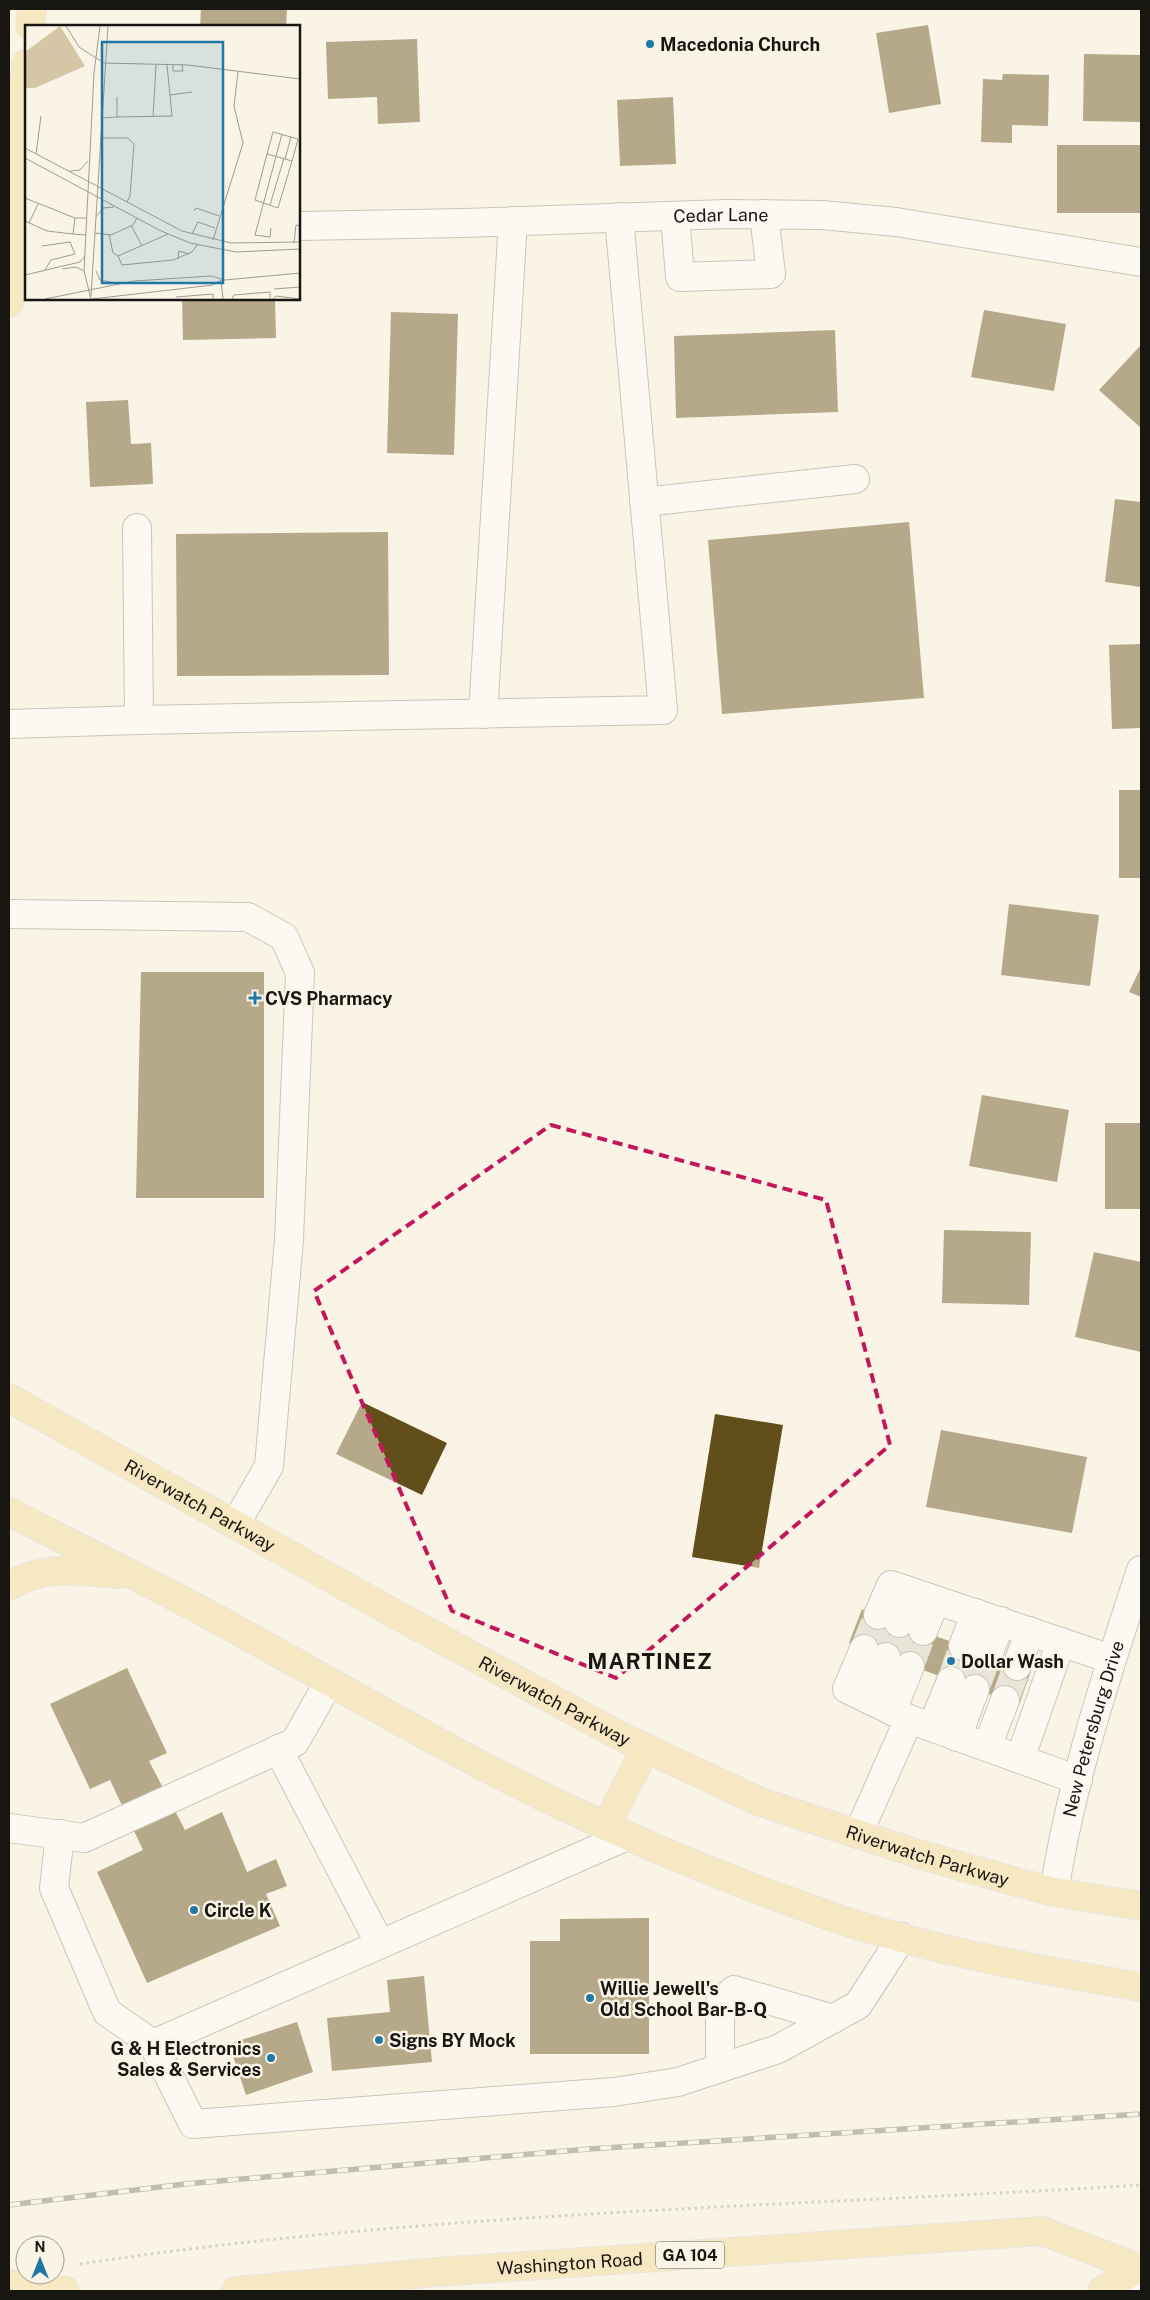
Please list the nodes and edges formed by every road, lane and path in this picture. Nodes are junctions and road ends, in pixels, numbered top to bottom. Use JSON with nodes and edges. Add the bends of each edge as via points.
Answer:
{"nodes":[{"id":1,"x":32,"y":9,"type":"edge"},
{"id":2,"x":30,"y":25,"type":"edge"},
{"id":3,"x":25,"y":78,"type":"edge"},
{"id":4,"x":16,"y":204,"type":"edge"},
{"id":5,"x":764,"y":214,"type":"junction"},
{"id":6,"x":674,"y":216,"type":"junction"},
{"id":7,"x":620,"y":217,"type":"junction"},
{"id":8,"x":513,"y":222,"type":"junction"},
{"id":9,"x":300,"y":226,"type":"edge"},
{"id":10,"x":1141,"y":262,"type":"edge"},
{"id":11,"x":9,"y":303,"type":"edge"},
{"id":12,"x":855,"y":479,"type":"dead end"},
{"id":13,"x":644,"y":502,"type":"junction"},
{"id":14,"x":137,"y":528,"type":"dead end"},
{"id":15,"x":483,"y":714,"type":"junction"},
{"id":16,"x":139,"y":720,"type":"junction"},
{"id":17,"x":9,"y":724,"type":"edge"},
{"id":18,"x":9,"y":914,"type":"edge"},
{"id":19,"x":9,"y":1398,"type":"edge"},
{"id":20,"x":9,"y":1512,"type":"edge"},
{"id":21,"x":235,"y":1525,"type":"junction"},
{"id":22,"x":1141,"y":1570,"type":"edge"},
{"id":23,"x":132,"y":1575,"type":"junction"},
{"id":24,"x":9,"y":1586,"type":"edge"},
{"id":25,"x":924,"y":1596,"type":"junction"},
{"id":26,"x":988,"y":1617,"type":"junction"},
{"id":27,"x":1030,"y":1631,"type":"junction"},
{"id":28,"x":1061,"y":1642,"type":"junction"},
{"id":29,"x":975,"y":1650,"type":"tunnel mouth"},
{"id":30,"x":1111,"y":1658,"type":"junction"},
{"id":31,"x":1017,"y":1666,"type":"tunnel mouth"},
{"id":32,"x":329,"y":1682,"type":"junction"},
{"id":33,"x":963,"y":1685,"type":"tunnel mouth"},
{"id":34,"x":1005,"y":1700,"type":"tunnel mouth"},
{"id":35,"x":922,"y":1723,"type":"junction"},
{"id":36,"x":987,"y":1747,"type":"junction"},
{"id":37,"x":646,"y":1748,"type":"junction"},
{"id":38,"x":278,"y":1749,"type":"junction"},
{"id":39,"x":1020,"y":1759,"type":"junction"},
{"id":40,"x":1078,"y":1780,"type":"junction"},
{"id":41,"x":9,"y":1828,"type":"edge"},
{"id":42,"x":616,"y":1831,"type":"junction"},
{"id":43,"x":60,"y":1834,"type":"junction"},
{"id":44,"x":858,"y":1834,"type":"junction"},
{"id":45,"x":1054,"y":1892,"type":"junction"},
{"id":46,"x":1141,"y":1906,"type":"edge"},
{"id":47,"x":902,"y":1937,"type":"junction"},
{"id":48,"x":380,"y":1944,"type":"junction"},
{"id":49,"x":1141,"y":1987,"type":"edge"},
{"id":50,"x":832,"y":2019,"type":"junction"},
{"id":51,"x":153,"y":2044,"type":"junction"},
{"id":52,"x":720,"y":2068,"type":"junction"},
{"id":53,"x":1141,"y":2185,"type":"edge"},
{"id":54,"x":73,"y":2264,"type":"dead end"},
{"id":55,"x":1140,"y":2276,"type":"edge"},
{"id":56,"x":9,"y":2284,"type":"edge"},
{"id":57,"x":65,"y":2291,"type":"edge"},
{"id":58,"x":236,"y":2291,"type":"edge"},
{"id":59,"x":1102,"y":2291,"type":"edge"}],
"edges":[{"from":1,"to":2,"type":"main road"},
{"from":3,"to":4,"type":"main road"},
{"from":4,"to":11,"type":"main road"},
{"from":5,"to":6,"type":"street","name":"Cedar Lane"},
{"from":5,"to":6,"type":"street","via":[[771,274],[680,277]]},
{"from":5,"to":10,"type":"street","name":"Cedar Lane","via":[[822,215],[896,222]]},
{"from":6,"to":7,"type":"street","name":"Cedar Lane"},
{"from":7,"to":8,"type":"street","name":"Cedar Lane"},
{"from":7,"to":13,"type":"street"},
{"from":8,"to":9,"type":"street","name":"Cedar Lane"},
{"from":8,"to":15,"type":"street"},
{"from":12,"to":13,"type":"street"},
{"from":13,"to":15,"type":"street","via":[[663,710]]},
{"from":14,"to":16,"type":"street"},
{"from":15,"to":16,"type":"street"},
{"from":16,"to":17,"type":"street"},
{"from":18,"to":21,"type":"street","via":[[248,917],[284,937],[300,973],[289,1240],[269,1466]]},
{"from":19,"to":21,"type":"main road","name":"Riverwatch Parkway"},
{"from":20,"to":23,"type":"main road"},
{"from":21,"to":37,"type":"main road","name":"Riverwatch Parkway"},
{"from":22,"to":30,"type":"street","name":"New Petersburg Drive"},
{"from":23,"to":24,"type":"main road","via":[[58,1569],[24,1577]]},
{"from":23,"to":32,"type":"main road"},
{"from":25,"to":25,"type":"street","via":[[891,1585],[900,1623]]},
{"from":25,"to":26,"type":"street"},
{"from":26,"to":27,"type":"street"},
{"from":26,"to":29,"type":"street"},
{"from":27,"to":28,"type":"street"},
{"from":27,"to":31,"type":"street"},
{"from":28,"to":30,"type":"street"},
{"from":28,"to":39,"type":"street"},
{"from":30,"to":40,"type":"street","name":"New Petersburg Drive"},
{"from":32,"to":38,"type":"street","via":[[295,1742]]},
{"from":32,"to":42,"type":"main road","via":[[544,1797]]},
{"from":33,"to":35,"type":"street"},
{"from":34,"to":36,"type":"street"},
{"from":35,"to":35,"type":"street","via":[[868,1699],[847,1689],[886,1657]]},
{"from":35,"to":36,"type":"street"},
{"from":35,"to":44,"type":"street"},
{"from":36,"to":39,"type":"street"},
{"from":37,"to":42,"type":"main road"},
{"from":37,"to":44,"type":"main road","name":"Riverwatch Parkway","via":[[758,1801]]},
{"from":38,"to":43,"type":"street","via":[[84,1838]]},
{"from":38,"to":48,"type":"street"},
{"from":39,"to":40,"type":"street"},
{"from":40,"to":45,"type":"street","name":"New Petersburg Drive"},
{"from":41,"to":43,"type":"street"},
{"from":42,"to":47,"type":"main road","via":[[839,1919]]},
{"from":42,"to":48,"type":"street"},
{"from":43,"to":51,"type":"street","via":[[54,1888],[107,2012]]},
{"from":44,"to":45,"type":"main road","name":"Riverwatch Parkway"},
{"from":45,"to":46,"type":"main road","name":"Riverwatch Parkway"},
{"from":47,"to":49,"type":"main road","via":[[1026,1968]]},
{"from":47,"to":50,"type":"street","via":[[858,2006]]},
{"from":48,"to":51,"type":"street"},
{"from":50,"to":52,"type":"street","via":[[778,2048]]},
{"from":50,"to":52,"type":"street","via":[[734,1990],[720,2002]]},
{"from":51,"to":52,"type":"street","via":[[193,2124],[614,2092],[678,2082]]},
{"from":53,"to":54,"type":"path","via":[[302,2235]]},
{"from":55,"to":58,"type":"main road","name":"Washington Road","number":"GA 104","via":[[1042,2231],[436,2272]]},
{"from":55,"to":59,"type":"main road","name":"Washington Road","number":"GA 104"},
{"from":56,"to":57,"type":"main road"}]}
